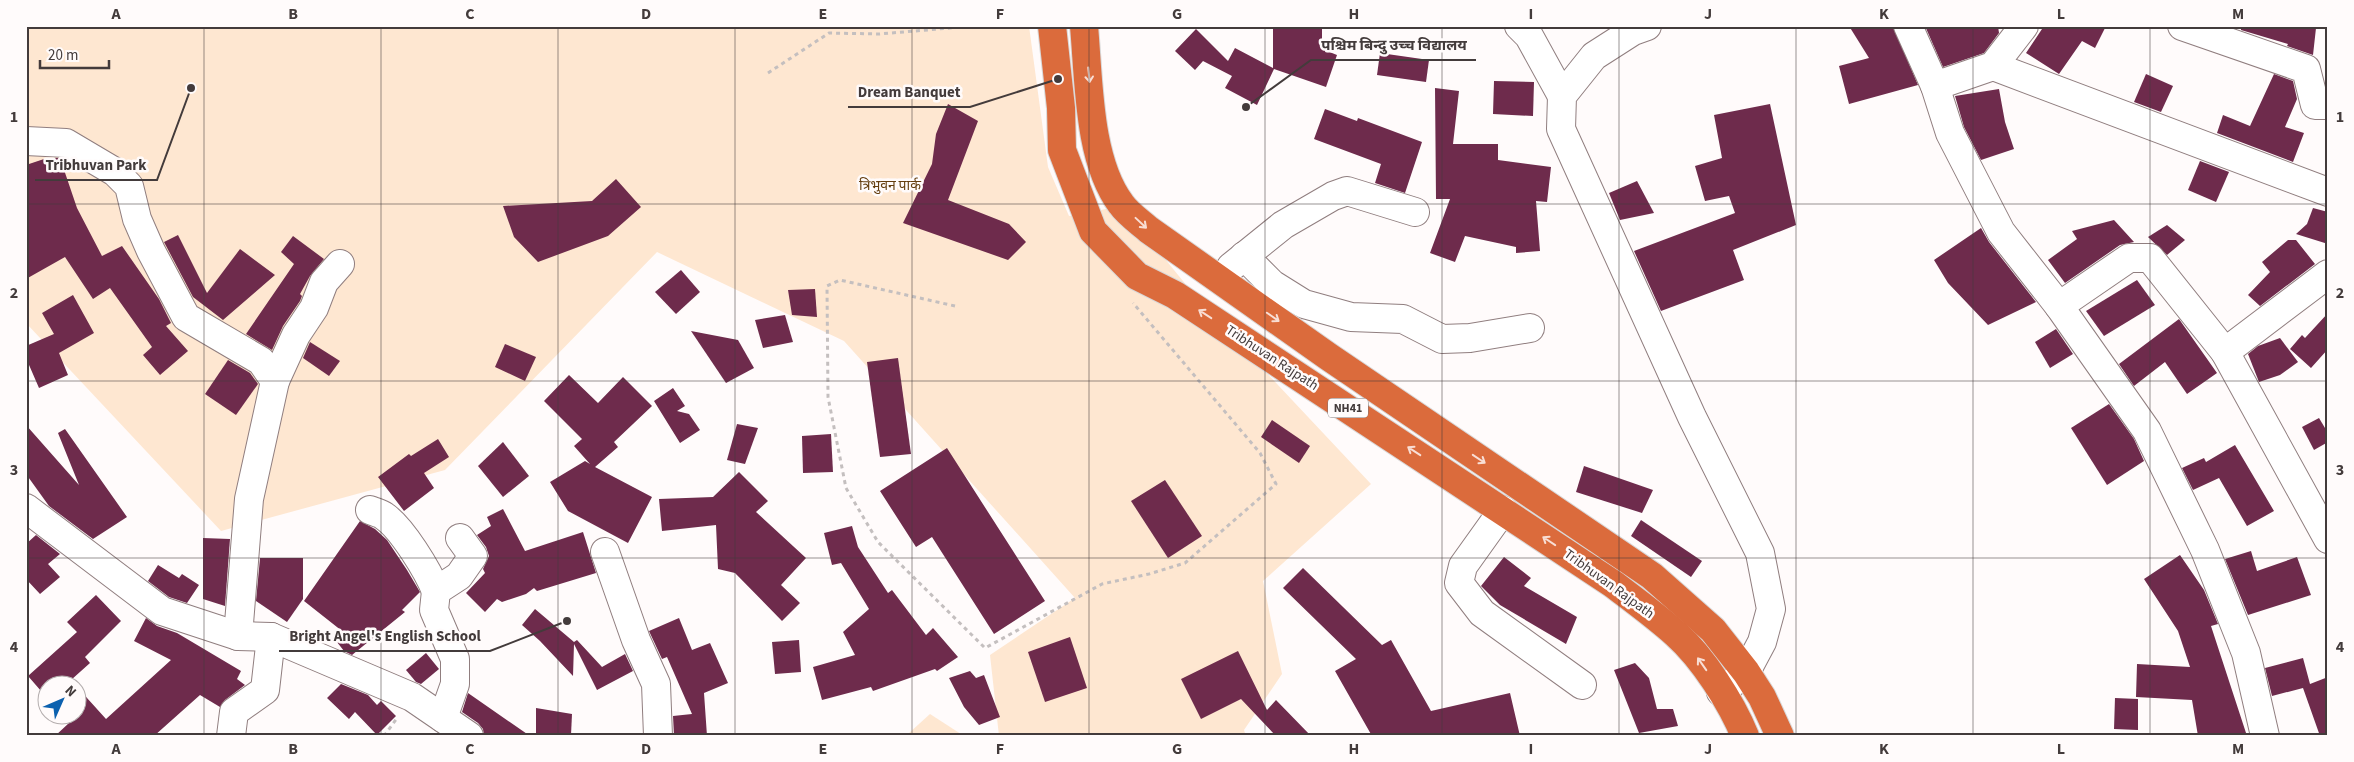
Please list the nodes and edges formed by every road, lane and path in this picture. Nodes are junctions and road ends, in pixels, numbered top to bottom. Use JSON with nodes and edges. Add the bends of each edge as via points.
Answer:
{"nodes":[{"id":1,"x":974,"y":26,"type":"edge"},
{"id":2,"x":1052,"y":26,"type":"edge"},
{"id":3,"x":1084,"y":26,"type":"edge"},
{"id":4,"x":1519,"y":26,"type":"edge"},
{"id":5,"x":1646,"y":26,"type":"edge"},
{"id":6,"x":1908,"y":26,"type":"edge"},
{"id":7,"x":2024,"y":26,"type":"edge"},
{"id":8,"x":2182,"y":26,"type":"edge"},
{"id":9,"x":1994,"y":66,"type":"junction"},
{"id":10,"x":768,"y":73,"type":"dead end"},
{"id":11,"x":1936,"y":86,"type":"junction"},
{"id":12,"x":1562,"y":96,"type":"junction"},
{"id":13,"x":2328,"y":106,"type":"edge"},
{"id":14,"x":26,"y":141,"type":"edge"},
{"id":15,"x":2328,"y":192,"type":"edge"},
{"id":16,"x":1415,"y":212,"type":"dead end"},
{"id":17,"x":1244,"y":256,"type":"junction"},
{"id":18,"x":340,"y":264,"type":"dead end"},
{"id":19,"x":2328,"y":274,"type":"edge"},
{"id":20,"x":1221,"y":280,"type":"junction"},
{"id":21,"x":1131,"y":301,"type":"dead end"},
{"id":22,"x":955,"y":306,"type":"dead end"},
{"id":23,"x":2059,"y":306,"type":"junction"},
{"id":24,"x":1530,"y":328,"type":"dead end"},
{"id":25,"x":2225,"y":352,"type":"junction"},
{"id":26,"x":275,"y":382,"type":"junction"},
{"id":27,"x":26,"y":508,"type":"edge"},
{"id":28,"x":370,"y":510,"type":"dead end"},
{"id":29,"x":1503,"y":510,"type":"junction"},
{"id":30,"x":460,"y":538,"type":"dead end"},
{"id":31,"x":2328,"y":539,"type":"edge"},
{"id":32,"x":605,"y":552,"type":"dead end"},
{"id":33,"x":436,"y":590,"type":"junction"},
{"id":34,"x":238,"y":636,"type":"junction"},
{"id":35,"x":271,"y":637,"type":"junction"},
{"id":36,"x":1746,"y":672,"type":"junction"},
{"id":37,"x":1582,"y":685,"type":"dead end"},
{"id":38,"x":1721,"y":692,"type":"junction"},
{"id":39,"x":443,"y":718,"type":"junction"},
{"id":40,"x":231,"y":736,"type":"edge"},
{"id":41,"x":469,"y":736,"type":"edge"},
{"id":42,"x":658,"y":736,"type":"edge"},
{"id":43,"x":1745,"y":736,"type":"edge"},
{"id":44,"x":1780,"y":736,"type":"edge"},
{"id":45,"x":2265,"y":736,"type":"edge"}],
"edges":[{"from":1,"to":10,"type":"path","via":[[880,34],[829,33]]},
{"from":29,"to":2,"type":"highway","name":"Tribhuvan Rajpath","number":"NH41","one_way":true,"via":[[1175,295],[1136,276],[1092,230],[1062,150]]},
{"from":3,"to":20,"type":"highway","name":"Tribhuvan Rajpath","number":"NH41","one_way":true,"via":[[1096,140],[1100,164],[1110,186],[1122,206],[1149,230]]},
{"from":4,"to":12,"type":"street","via":[[1529,36]]},
{"from":5,"to":12,"type":"street","via":[[1594,56]]},
{"from":6,"to":11,"type":"street"},
{"from":7,"to":9,"type":"street"},
{"from":8,"to":13,"type":"street","via":[[2306,69],[2314,104]]},
{"from":9,"to":11,"type":"street"},
{"from":9,"to":15,"type":"street"},
{"from":11,"to":23,"type":"street","via":[[1950,133],[2001,232]]},
{"from":12,"to":36,"type":"street","via":[[1560,129],[1692,417],[1760,554],[1771,609],[1762,642]]},
{"from":14,"to":26,"type":"street","via":[[66,143],[114,172],[129,186],[137,218],[151,251],[186,317],[261,361]]},
{"from":16,"to":17,"type":"street","via":[[1347,191],[1283,225]]},
{"from":17,"to":20,"type":"street"},
{"from":17,"to":24,"type":"street","via":[[1272,284],[1304,304],[1352,317],[1403,319],[1442,338],[1470,338]]},
{"from":18,"to":26,"type":"street","via":[[324,282]]},
{"from":19,"to":25,"type":"street"},
{"from":20,"to":36,"type":"highway","name":"Tribhuvan Rajpath","number":"NH41","one_way":true,"via":[[1652,576],[1713,630]]},
{"from":21,"to":22,"type":"path","via":[[1260,453],[1276,484],[1185,563],[1102,584],[985,648],[878,542],[866,523],[846,488],[828,397],[827,286],[840,280]]},
{"from":23,"to":25,"type":"street","via":[[2129,258],[2150,258]]},
{"from":23,"to":45,"type":"street","via":[[2147,431],[2205,550],[2246,653]]},
{"from":25,"to":31,"type":"street"},
{"from":26,"to":34,"type":"street","via":[[249,499]]},
{"from":27,"to":34,"type":"street","via":[[162,611]]},
{"from":28,"to":33,"type":"street","via":[[384,516],[401,533]]},
{"from":29,"to":37,"type":"street","via":[[1463,566],[1459,583],[1482,613]]},
{"from":38,"to":29,"type":"highway","name":"Tribhuvan Rajpath","number":"NH41","one_way":true,"via":[[1678,635],[1613,584]]},
{"from":30,"to":33,"type":"street","via":[[473,556],[459,576]]},
{"from":32,"to":42,"type":"street","via":[[636,640],[656,684]]},
{"from":33,"to":39,"type":"street","via":[[434,610],[455,659],[455,684]]},
{"from":34,"to":35,"type":"street"},
{"from":35,"to":39,"type":"street","via":[[412,697]]},
{"from":35,"to":40,"type":"street","via":[[265,690],[234,712]]},
{"from":36,"to":38,"type":"street"},
{"from":36,"to":44,"type":"highway","name":"Tribhuvan Rajpath","number":"NH41"},
{"from":38,"to":43,"type":"highway","name":"Tribhuvan Rajpath","number":"NH41"},
{"from":39,"to":41,"type":"street"}]}
